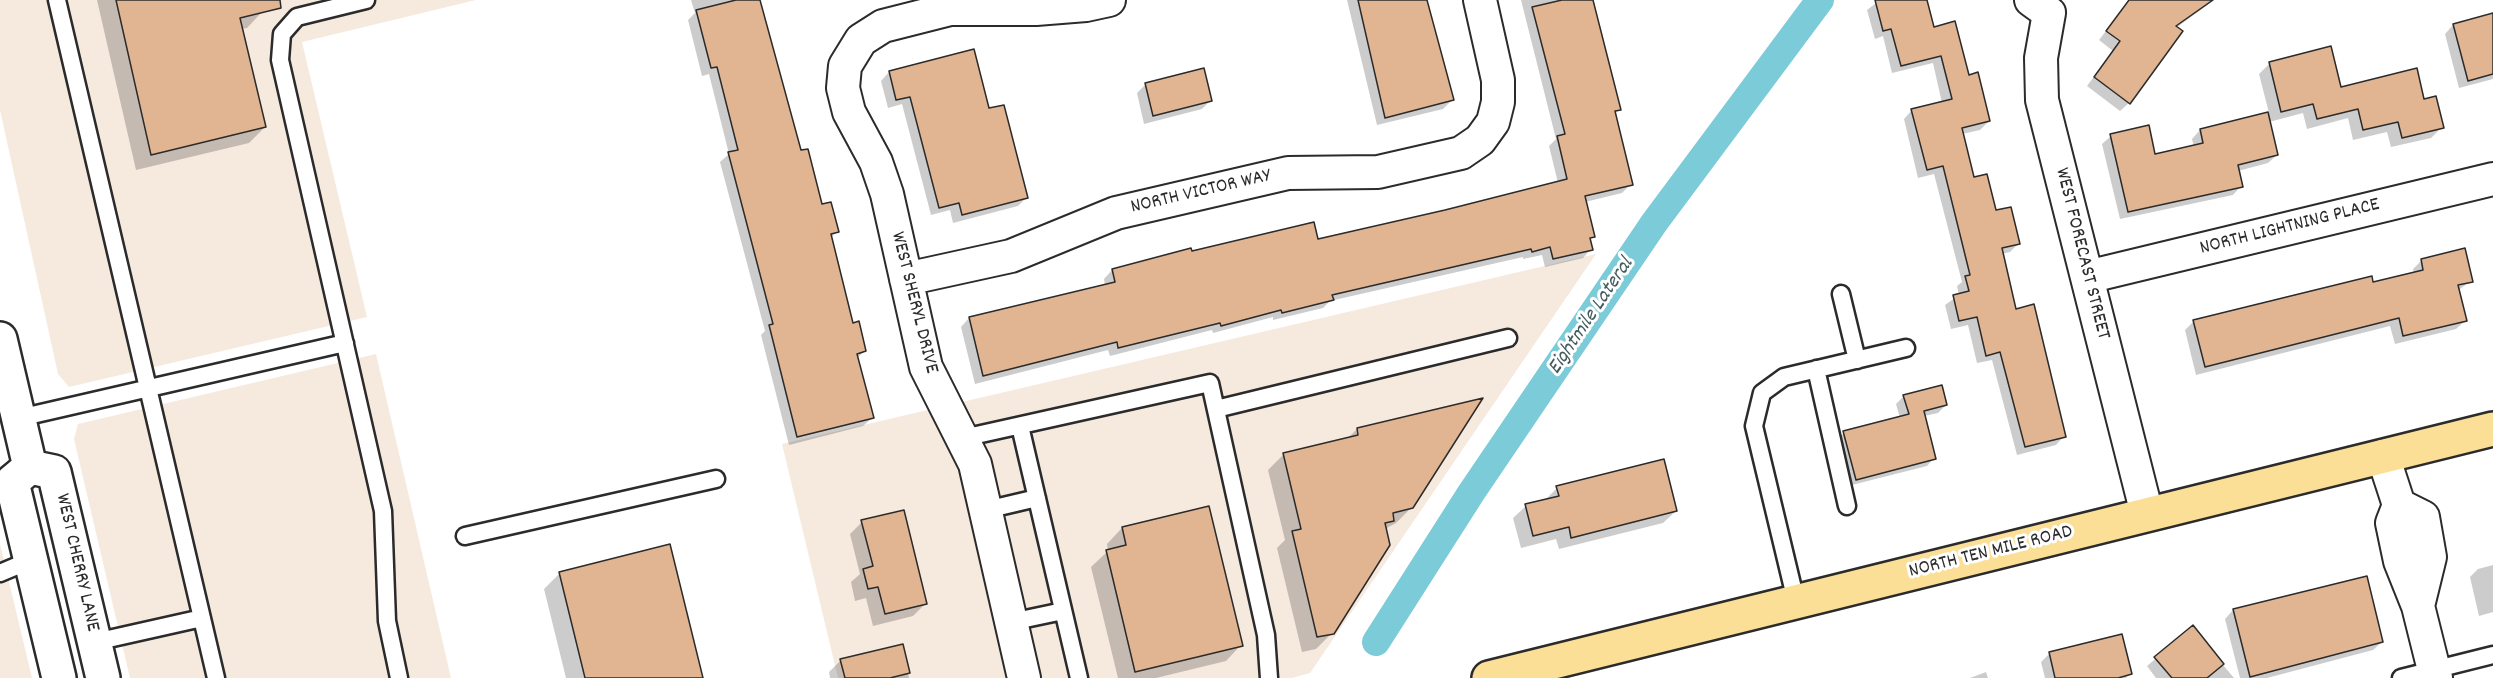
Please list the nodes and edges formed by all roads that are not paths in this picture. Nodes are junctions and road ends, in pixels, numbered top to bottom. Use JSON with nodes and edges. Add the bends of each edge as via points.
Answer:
{"nodes":[{"id":1,"x":57,"y":0,"type":"edge"},
{"id":2,"x":366,"y":0,"type":"edge"},
{"id":3,"x":1109,"y":0,"type":"edge"},
{"id":4,"x":1480,"y":0,"type":"edge"},
{"id":5,"x":2045,"y":4,"type":"edge"},
{"id":6,"x":2493,"y":179,"type":"edge"},
{"id":7,"x":2086,"y":278,"type":"junction"},
{"id":8,"x":906,"y":279,"type":"junction"},
{"id":9,"x":1841,"y":294,"type":"dead end"},
{"id":10,"x":1508,"y":338,"type":"dead end"},
{"id":11,"x":0,"y":339,"type":"edge"},
{"id":12,"x":345,"y":343,"type":"junction"},
{"id":13,"x":1906,"y":348,"type":"dead end"},
{"id":14,"x":1857,"y":360,"type":"junction"},
{"id":15,"x":1816,"y":369,"type":"junction"},
{"id":16,"x":148,"y":387,"type":"junction"},
{"id":17,"x":1216,"y":409,"type":"junction"},
{"id":18,"x":19,"y":418,"type":"junction"},
{"id":19,"x":1020,"y":426,"type":"junction"},
{"id":20,"x":2493,"y":429,"type":"edge"},
{"id":21,"x":963,"y":438,"type":"junction"},
{"id":22,"x":2383,"y":456,"type":"junction"},
{"id":23,"x":30,"y":467,"type":"junction"},
{"id":24,"x":716,"y":478,"type":"dead end"},
{"id":25,"x":1037,"y":498,"type":"junction"},
{"id":26,"x":1847,"y":506,"type":"dead end"},
{"id":27,"x":986,"y":510,"type":"junction"},
{"id":28,"x":2147,"y":514,"type":"junction"},
{"id":29,"x":465,"y":536,"type":"dead end"},
{"id":30,"x":31,"y":560,"type":"junction"},
{"id":31,"x":0,"y":573,"type":"edge"},
{"id":32,"x":1796,"y":601,"type":"junction"},
{"id":33,"x":1063,"y":611,"type":"junction"},
{"id":34,"x":202,"y":618,"type":"junction"},
{"id":35,"x":1011,"y":622,"type":"junction"},
{"id":36,"x":95,"y":642,"type":"junction"},
{"id":37,"x":2493,"y":655,"type":"edge"},
{"id":38,"x":2435,"y":674,"type":"edge"},
{"id":39,"x":59,"y":678,"type":"edge"},
{"id":40,"x":103,"y":678,"type":"edge"},
{"id":41,"x":216,"y":678,"type":"edge"},
{"id":42,"x":399,"y":678,"type":"edge"},
{"id":43,"x":1024,"y":678,"type":"edge"},
{"id":44,"x":1079,"y":678,"type":"edge"},
{"id":45,"x":1269,"y":678,"type":"edge"},
{"id":46,"x":1489,"y":678,"type":"edge"},
{"id":47,"x":2401,"y":678,"type":"edge"}],
"edges":[{"from":1,"to":16,"type":"lane"},
{"from":2,"to":12,"type":"lane","via":[[297,16],[282,34],[280,60]]},
{"from":3,"to":8,"type":"street","name":"WEST SHERYL DRIVE","via":[[1036,9],[950,9],[883,26],[861,40],[845,66],[843,88],[849,112],[876,162],[887,194]]},
{"from":4,"to":8,"type":"street","name":"NORTH VICTOR WAY","via":[[1498,81],[1498,102],[1493,122],[1480,140],[1461,153],[1378,172],[1288,173],[1116,213],[1011,256]]},
{"from":5,"to":7,"type":"street","name":"WEST FORECAST STREET","via":[[2042,100]]},
{"from":6,"to":7,"type":"street","name":"NORTH LIGHTNING PLACE"},
{"from":7,"to":28,"type":"street","name":"WEST FORECAST STREET"},
{"from":8,"to":21,"type":"street","name":"WEST SHERYL DRIVE","via":[[926,367]]},
{"from":9,"to":14,"type":"lane"},
{"from":10,"to":17,"type":"lane"},
{"from":11,"to":18,"type":"main road"},
{"from":12,"to":16,"type":"lane"},
{"from":12,"to":42,"type":"lane","via":[[383,512],[387,621]]},
{"from":13,"to":14,"type":"lane"},
{"from":14,"to":15,"type":"lane"},
{"from":15,"to":26,"type":"lane"},
{"from":15,"to":32,"type":"lane","via":[[1784,377],[1762,393],[1754,426]]},
{"from":16,"to":18,"type":"lane"},
{"from":16,"to":34,"type":"lane"},
{"from":17,"to":19,"type":"lane","via":[[1210,383]]},
{"from":17,"to":45,"type":"lane","via":[[1266,635]]},
{"from":18,"to":23,"type":"main road"},
{"from":19,"to":21,"type":"lane"},
{"from":19,"to":25,"type":"lane"},
{"from":20,"to":22,"type":"main road","name":"NORTH TEN MILE ROAD"},
{"from":21,"to":27,"type":"street","name":"WEST SHERYL DRIVE","via":[[975,464]]},
{"from":22,"to":28,"type":"main road","name":"NORTH TEN MILE ROAD"},
{"from":22,"to":38,"type":"street","via":[[2399,505],[2392,524],[2400,561],[2418,606]]},
{"from":23,"to":30,"type":"main road","via":[[12,482]]},
{"from":23,"to":36,"type":"main road","name":"WEST CHERRY LANE","via":[[54,472]]},
{"from":24,"to":29,"type":"lane"},
{"from":25,"to":27,"type":"lane"},
{"from":25,"to":33,"type":"lane"},
{"from":27,"to":35,"type":"street","name":"WEST SHERYL DRIVE"},
{"from":28,"to":32,"type":"main road","name":"NORTH TEN MILE ROAD"},
{"from":30,"to":31,"type":"lane"},
{"from":30,"to":39,"type":"main road"},
{"from":32,"to":46,"type":"main road","name":"NORTH TEN MILE ROAD"},
{"from":33,"to":35,"type":"lane"},
{"from":33,"to":44,"type":"lane"},
{"from":34,"to":36,"type":"lane"},
{"from":34,"to":41,"type":"lane"},
{"from":35,"to":43,"type":"street","name":"WEST SHERYL DRIVE"},
{"from":36,"to":40,"type":"main road","name":"WEST CHERRY LANE"},
{"from":37,"to":38,"type":"lane"},
{"from":38,"to":47,"type":"lane"}]}
